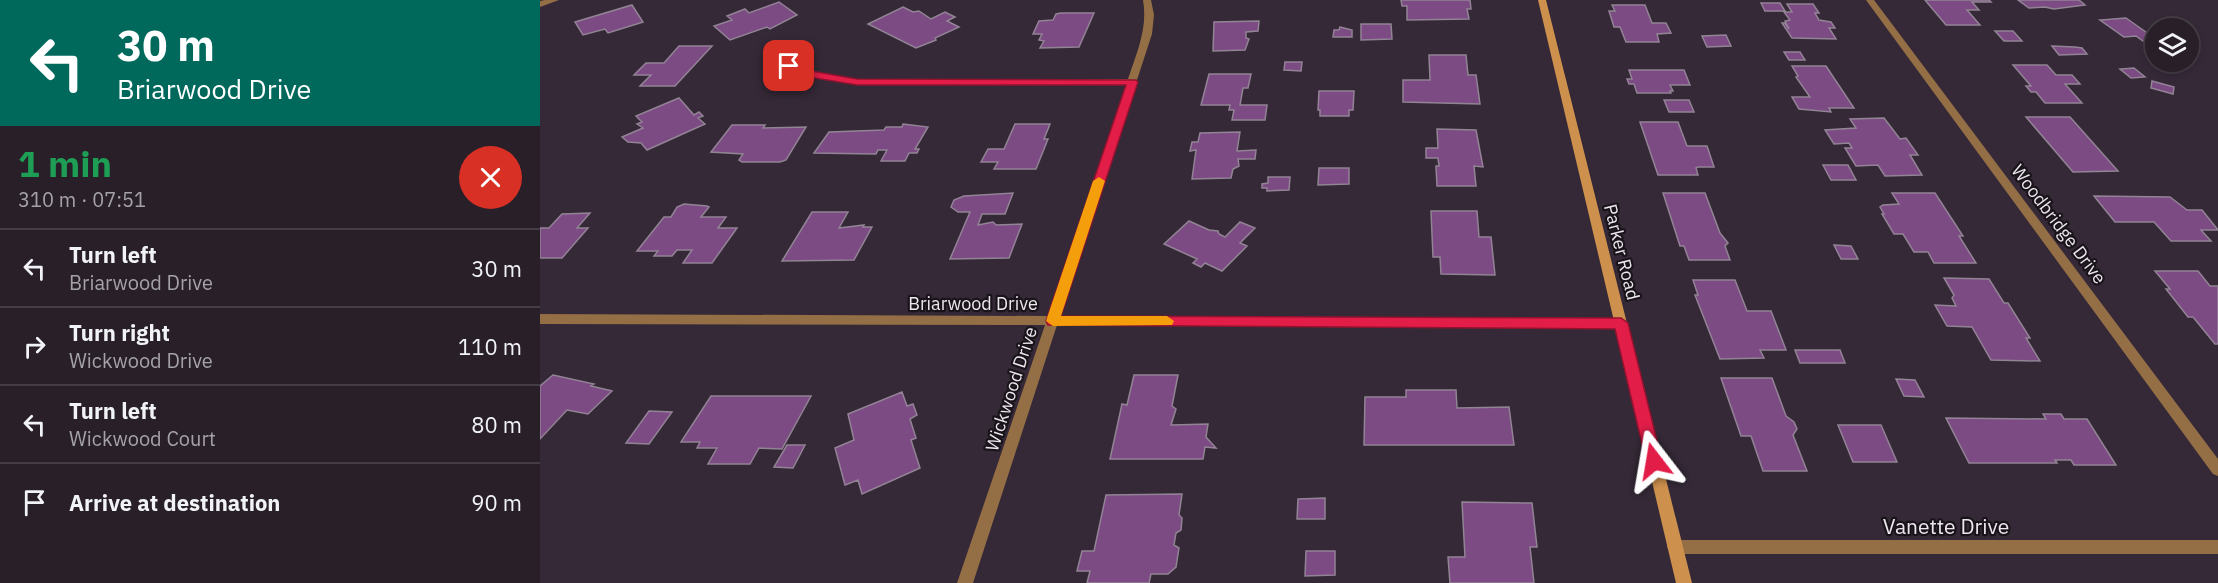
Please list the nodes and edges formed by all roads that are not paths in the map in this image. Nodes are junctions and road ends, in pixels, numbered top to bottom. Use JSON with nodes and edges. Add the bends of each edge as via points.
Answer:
{"nodes":[{"id":1,"x":555,"y":0,"type":"edge"},
{"id":2,"x":1147,"y":0,"type":"edge"},
{"id":3,"x":1542,"y":0,"type":"edge"},
{"id":4,"x":1870,"y":0,"type":"edge"},
{"id":5,"x":540,"y":4,"type":"edge"},
{"id":6,"x":789,"y":66,"type":"dead end"},
{"id":7,"x":1132,"y":82,"type":"junction"},
{"id":8,"x":540,"y":320,"type":"edge"},
{"id":9,"x":1053,"y":321,"type":"junction"},
{"id":10,"x":1621,"y":323,"type":"junction"},
{"id":11,"x":2218,"y":470,"type":"edge"},
{"id":12,"x":1675,"y":547,"type":"junction"},
{"id":13,"x":2218,"y":547,"type":"edge"},
{"id":14,"x":965,"y":583,"type":"edge"},
{"id":15,"x":1684,"y":583,"type":"edge"}],
"edges":[{"from":1,"to":5,"type":"street"},
{"from":2,"to":7,"type":"street","name":"Wickwood Drive","via":[[1148,34]]},
{"from":3,"to":10,"type":"street","name":"Parker Road"},
{"from":4,"to":11,"type":"street","name":"Woodbridge Drive"},
{"from":6,"to":7,"type":"street","via":[[809,74],[857,82]]},
{"from":7,"to":9,"type":"street","name":"Wickwood Drive"},
{"from":8,"to":9,"type":"street","name":"Briarwood Drive"},
{"from":9,"to":10,"type":"street","name":"Briarwood Drive"},
{"from":9,"to":14,"type":"street","name":"Wickwood Drive"},
{"from":10,"to":12,"type":"street","name":"Parker Road"},
{"from":12,"to":13,"type":"street","name":"Vanette Drive"},
{"from":12,"to":15,"type":"street","name":"Parker Road"}]}
